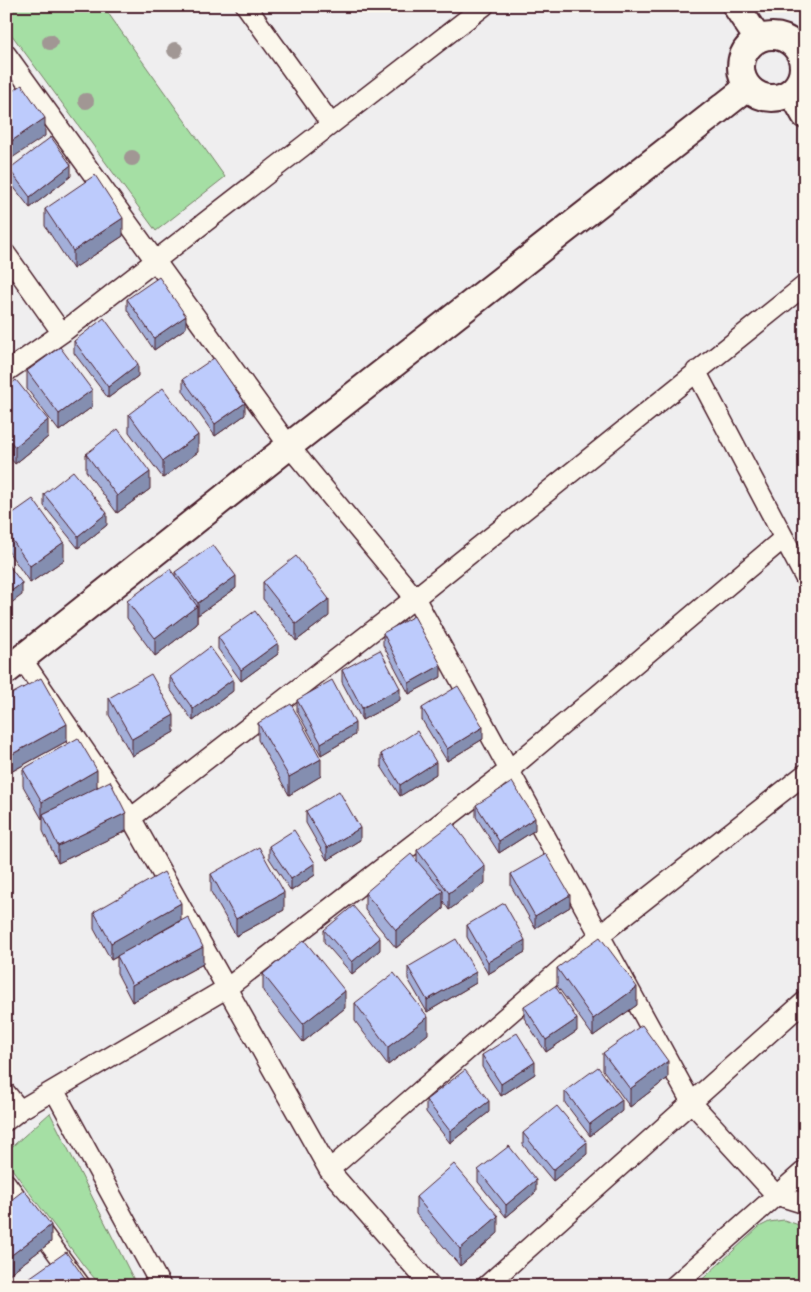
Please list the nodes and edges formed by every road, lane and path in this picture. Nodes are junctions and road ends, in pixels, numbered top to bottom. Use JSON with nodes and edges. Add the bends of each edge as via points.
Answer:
{"nodes":[{"id":1,"x":246,"y":6,"type":"edge"},
{"id":2,"x":484,"y":6,"type":"edge"},
{"id":3,"x":736,"y":6,"type":"edge"},
{"id":4,"x":758,"y":39,"type":"junction"},
{"id":5,"x":801,"y":45,"type":"edge"},
{"id":6,"x":6,"y":54,"type":"edge"},
{"id":7,"x":748,"y":87,"type":"junction"},
{"id":8,"x":792,"y":92,"type":"junction"},
{"id":9,"x":805,"y":115,"type":"edge"},
{"id":10,"x":331,"y":124,"type":"junction"},
{"id":11,"x":6,"y":254,"type":"edge"},
{"id":12,"x":156,"y":260,"type":"junction"},
{"id":13,"x":805,"y":285,"type":"edge"},
{"id":14,"x":62,"y":333,"type":"junction"},
{"id":15,"x":696,"y":371,"type":"junction"},
{"id":16,"x":6,"y":372,"type":"edge"},
{"id":17,"x":290,"y":446,"type":"junction"},
{"id":18,"x":784,"y":538,"type":"junction"},
{"id":19,"x":805,"y":578,"type":"edge"},
{"id":20,"x":415,"y":598,"type":"junction"},
{"id":21,"x":14,"y":665,"type":"edge"},
{"id":22,"x":509,"y":770,"type":"junction"},
{"id":23,"x":805,"y":774,"type":"edge"},
{"id":24,"x":131,"y":818,"type":"junction"},
{"id":25,"x":600,"y":935,"type":"junction"},
{"id":26,"x":227,"y":988,"type":"junction"},
{"id":27,"x":805,"y":1001,"type":"edge"},
{"id":28,"x":54,"y":1090,"type":"junction"},
{"id":29,"x":6,"y":1093,"type":"edge"},
{"id":30,"x":691,"y":1102,"type":"junction"},
{"id":31,"x":13,"y":1115,"type":"edge"},
{"id":32,"x":329,"y":1170,"type":"junction"},
{"id":33,"x":805,"y":1170,"type":"edge"},
{"id":34,"x":6,"y":1183,"type":"edge"},
{"id":35,"x":776,"y":1195,"type":"junction"},
{"id":36,"x":805,"y":1204,"type":"edge"},
{"id":37,"x":82,"y":1286,"type":"edge"},
{"id":38,"x":161,"y":1286,"type":"edge"},
{"id":39,"x":431,"y":1286,"type":"edge"},
{"id":40,"x":486,"y":1286,"type":"edge"},
{"id":41,"x":674,"y":1286,"type":"edge"}],
"edges":[{"from":1,"to":10,"type":"street"},
{"from":2,"to":10,"type":"street"},
{"from":3,"to":4,"type":"street"},
{"from":4,"to":5,"type":"street","via":[[779,36]]},
{"from":4,"to":7,"type":"street","via":[[750,44],[741,61]]},
{"from":5,"to":8,"type":"street","via":[[804,66]]},
{"from":6,"to":12,"type":"street"},
{"from":7,"to":8,"type":"street","via":[[764,98],[784,97]]},
{"from":7,"to":17,"type":"street"},
{"from":8,"to":9,"type":"street"},
{"from":10,"to":12,"type":"street"},
{"from":11,"to":14,"type":"street"},
{"from":12,"to":14,"type":"street"},
{"from":12,"to":17,"type":"street"},
{"from":13,"to":15,"type":"street"},
{"from":14,"to":16,"type":"street"},
{"from":15,"to":18,"type":"street"},
{"from":15,"to":20,"type":"street"},
{"from":17,"to":20,"type":"street"},
{"from":17,"to":21,"type":"street"},
{"from":18,"to":19,"type":"street"},
{"from":18,"to":22,"type":"street"},
{"from":20,"to":22,"type":"street"},
{"from":20,"to":24,"type":"street"},
{"from":21,"to":24,"type":"street"},
{"from":22,"to":25,"type":"street"},
{"from":22,"to":26,"type":"street"},
{"from":23,"to":25,"type":"street"},
{"from":24,"to":26,"type":"street"},
{"from":25,"to":30,"type":"street"},
{"from":25,"to":32,"type":"street"},
{"from":26,"to":28,"type":"street"},
{"from":26,"to":32,"type":"street"},
{"from":27,"to":30,"type":"street"},
{"from":28,"to":31,"type":"street"},
{"from":28,"to":38,"type":"street"},
{"from":29,"to":31,"type":"street"},
{"from":30,"to":35,"type":"street"},
{"from":30,"to":40,"type":"street"},
{"from":32,"to":39,"type":"street"},
{"from":33,"to":35,"type":"street"},
{"from":34,"to":37,"type":"street"},
{"from":35,"to":36,"type":"street"},
{"from":35,"to":41,"type":"street"}]}
